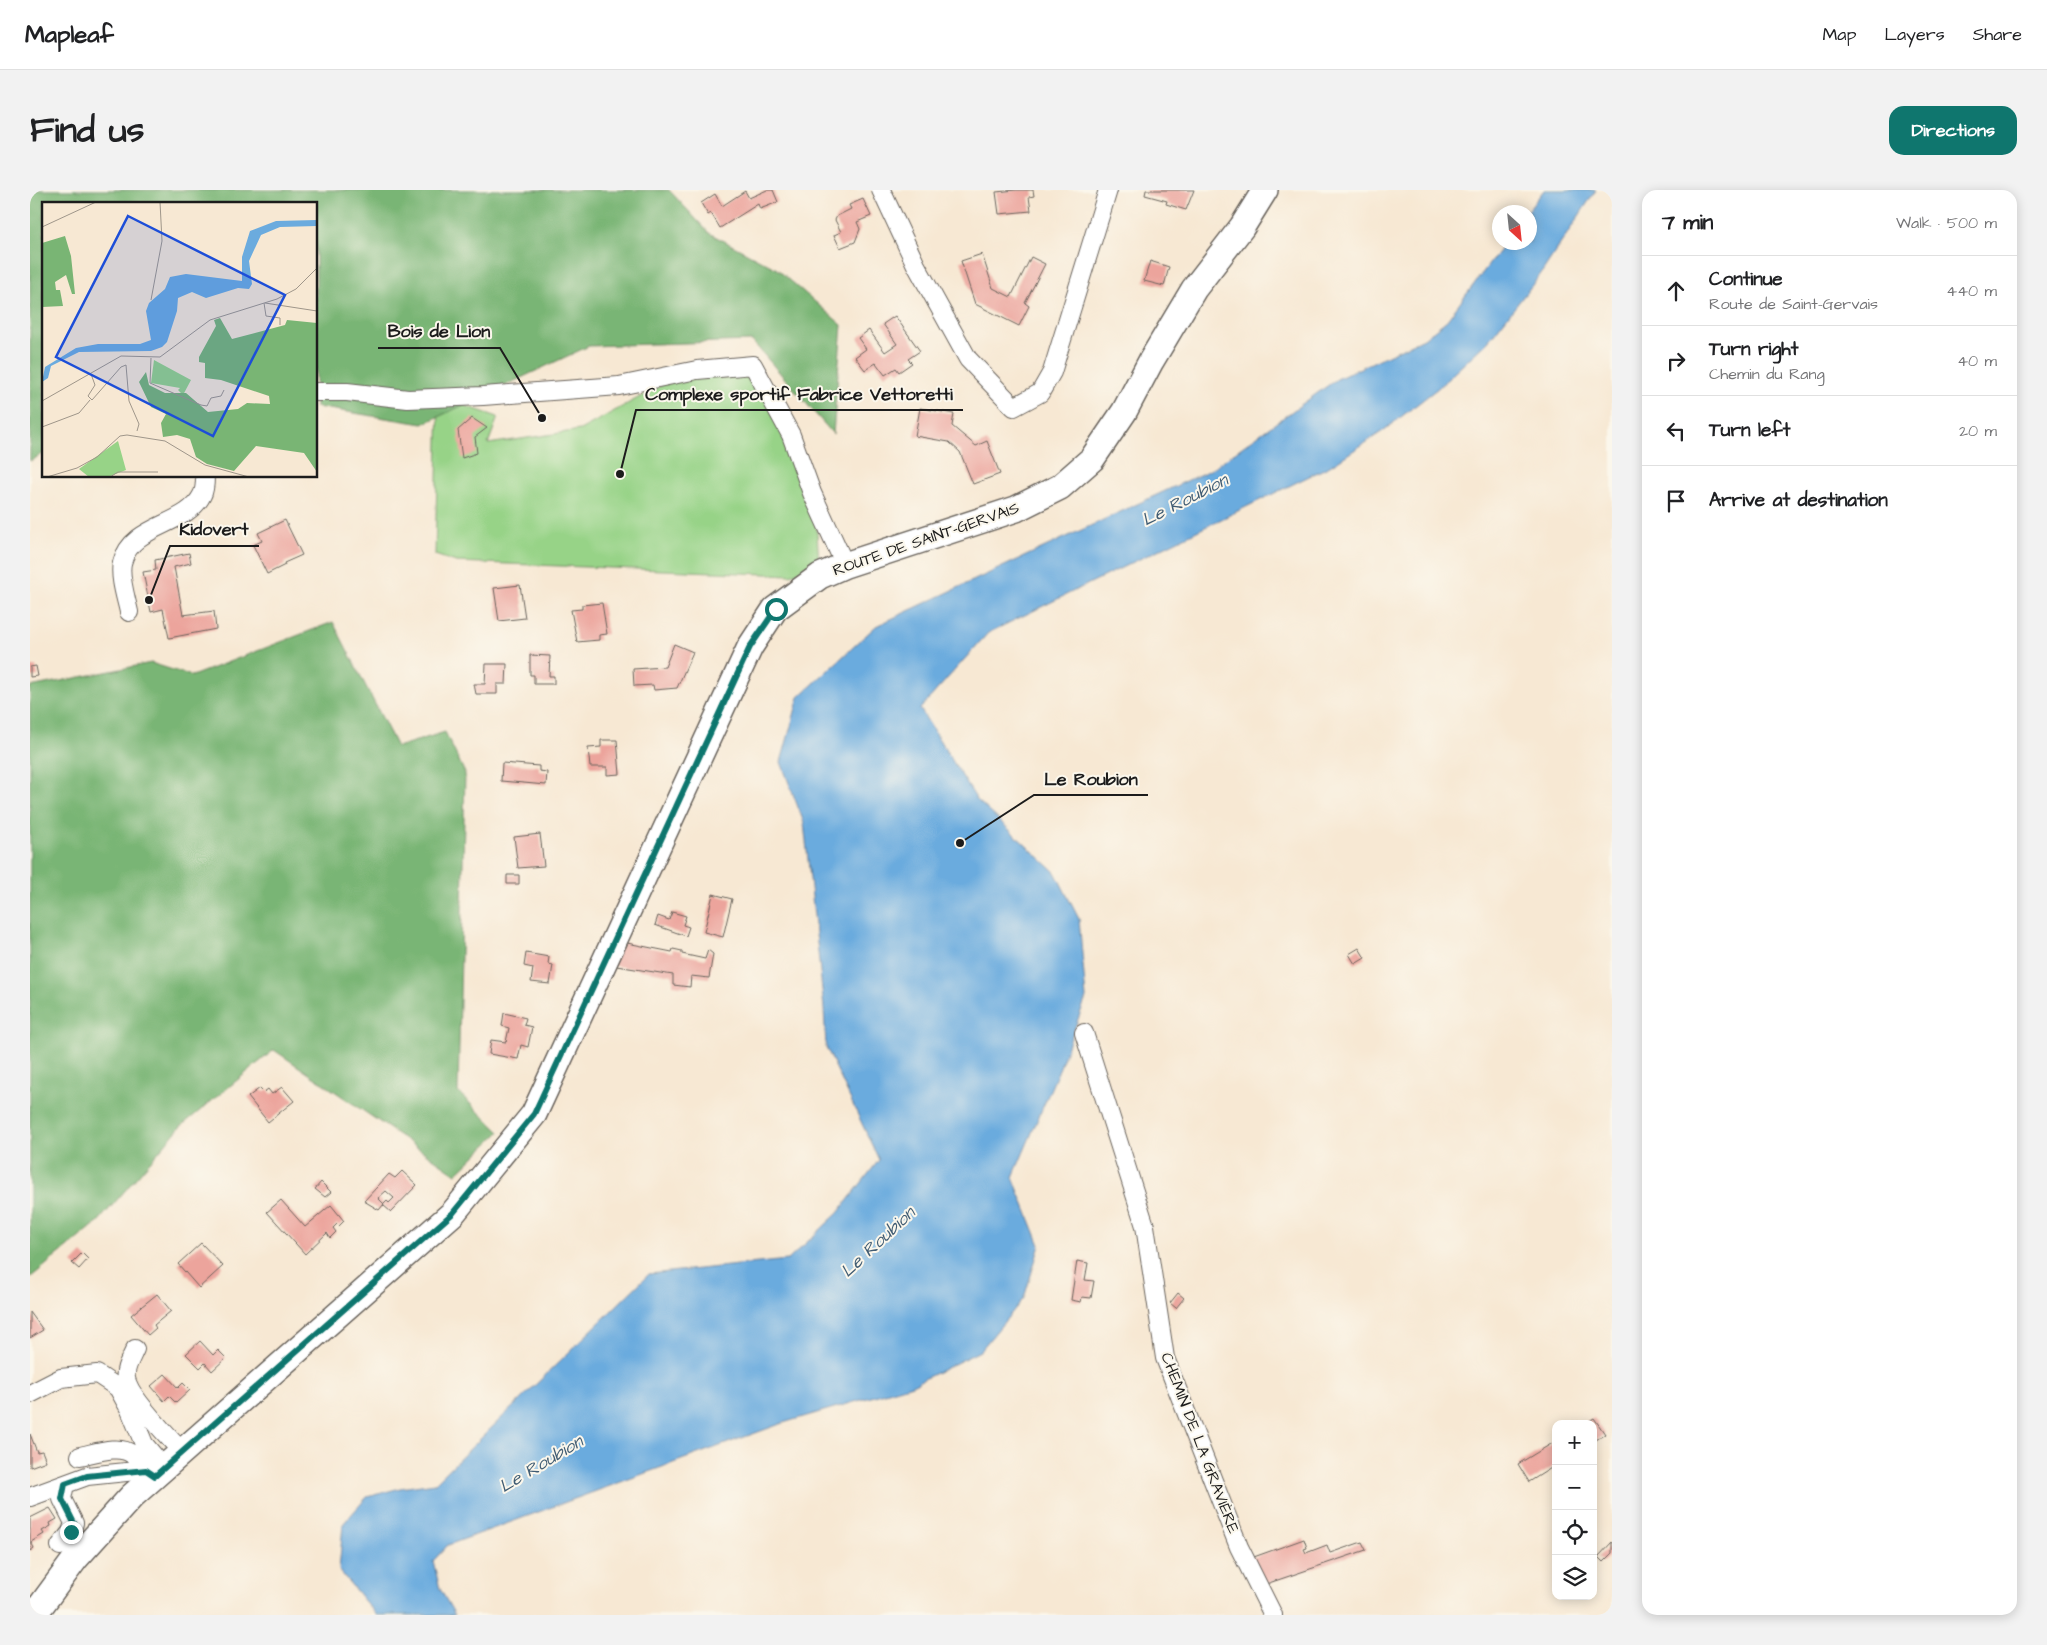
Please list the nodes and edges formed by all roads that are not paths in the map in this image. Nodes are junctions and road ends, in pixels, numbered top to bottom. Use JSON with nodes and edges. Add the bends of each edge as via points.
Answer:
{"nodes":[{"id":1,"x":881,"y":190,"type":"edge"},
{"id":2,"x":1108,"y":190,"type":"edge"},
{"id":3,"x":1263,"y":190,"type":"edge"},
{"id":4,"x":318,"y":392,"type":"edge"},
{"id":5,"x":205,"y":478,"type":"edge"},
{"id":6,"x":845,"y":565,"type":"junction"},
{"id":7,"x":129,"y":612,"type":"dead end"},
{"id":8,"x":1084,"y":1033,"type":"dead end"},
{"id":9,"x":135,"y":1349,"type":"dead end"},
{"id":10,"x":30,"y":1394,"type":"edge"},
{"id":11,"x":80,"y":1456,"type":"dead end"},
{"id":12,"x":162,"y":1466,"type":"junction"},
{"id":13,"x":65,"y":1484,"type":"junction"},
{"id":14,"x":30,"y":1498,"type":"edge"},
{"id":15,"x":60,"y":1546,"type":"dead end"},
{"id":16,"x":34,"y":1615,"type":"edge"},
{"id":17,"x":1273,"y":1615,"type":"edge"}],
"edges":[{"from":1,"to":2,"type":"street","via":[[916,265],[968,359],[1014,407],[1040,393],[1052,372]]},
{"from":3,"to":6,"type":"street","name":"ROUTE DE SAINT-GERVAIS","via":[[1242,227],[1194,289],[1124,412],[1092,459],[1060,487],[1016,509]]},
{"from":4,"to":6,"type":"street","via":[[408,399],[483,396],[619,386],[696,370],[753,365],[791,435],[812,493]]},
{"from":5,"to":7,"type":"street","via":[[204,493],[197,503],[188,511],[146,532],[129,549],[122,563]]},
{"from":6,"to":12,"type":"street","name":"ROUTE DE SAINT-GERVAIS","via":[[820,576],[776,609],[750,647],[534,1114],[453,1213]]},
{"from":8,"to":17,"type":"street","name":"CHEMIN DE LA GRAVIÈRE","via":[[1145,1226],[1165,1358],[1239,1547]]},
{"from":9,"to":12,"type":"street","via":[[126,1368],[126,1380],[140,1403]]},
{"from":10,"to":12,"type":"street","via":[[61,1378],[97,1374],[118,1388],[144,1444]]},
{"from":11,"to":12,"type":"street","via":[[124,1450]]},
{"from":12,"to":13,"type":"street","via":[[87,1476]]},
{"from":12,"to":16,"type":"street","name":"ROUTE DE SAINT-GERVAIS","via":[[76,1558]]},
{"from":13,"to":14,"type":"street"},
{"from":13,"to":15,"type":"street","via":[[62,1499],[74,1523]]}]}
